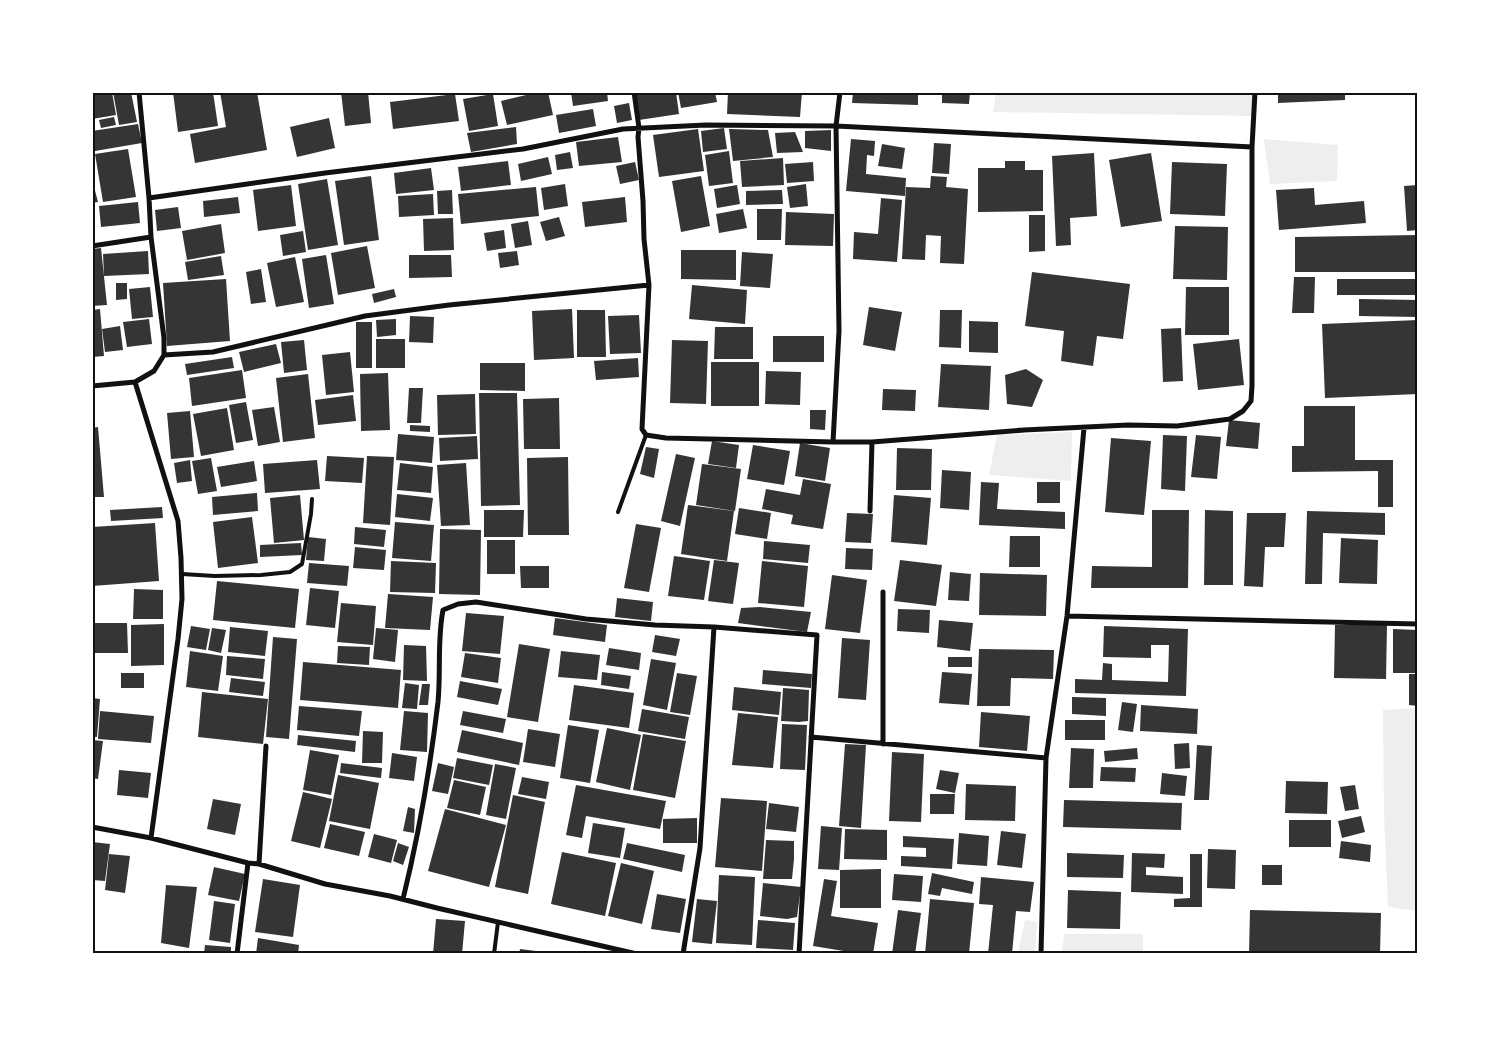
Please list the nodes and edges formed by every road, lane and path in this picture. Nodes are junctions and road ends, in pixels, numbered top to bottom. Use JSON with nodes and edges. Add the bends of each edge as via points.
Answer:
{"nodes":[{"id":1,"x":139,"y":92,"type":"edge"},
{"id":2,"x":634,"y":92,"type":"edge"},
{"id":3,"x":840,"y":92,"type":"edge"},
{"id":4,"x":1254,"y":92,"type":"edge"},
{"id":5,"x":836,"y":126,"type":"junction"},
{"id":6,"x":639,"y":128,"type":"junction"},
{"id":7,"x":1252,"y":147,"type":"junction"},
{"id":8,"x":149,"y":198,"type":"junction"},
{"id":9,"x":152,"y":237,"type":"junction"},
{"id":10,"x":92,"y":246,"type":"edge"},
{"id":11,"x":649,"y":285,"type":"junction"},
{"id":12,"x":164,"y":355,"type":"junction"},
{"id":13,"x":135,"y":382,"type":"junction"},
{"id":14,"x":92,"y":386,"type":"edge"},
{"id":15,"x":1084,"y":428,"type":"junction"},
{"id":16,"x":646,"y":435,"type":"junction"},
{"id":17,"x":833,"y":442,"type":"junction"},
{"id":18,"x":872,"y":442,"type":"junction"},
{"id":19,"x":312,"y":499,"type":"dead end"},
{"id":20,"x":870,"y":511,"type":"dead end"},
{"id":21,"x":618,"y":512,"type":"dead end"},
{"id":22,"x":182,"y":574,"type":"junction"},
{"id":23,"x":883,"y":592,"type":"dead end"},
{"id":24,"x":1067,"y":616,"type":"junction"},
{"id":25,"x":1418,"y":624,"type":"edge"},
{"id":26,"x":714,"y":626,"type":"junction"},
{"id":27,"x":811,"y":737,"type":"junction"},
{"id":28,"x":883,"y":744,"type":"junction"},
{"id":29,"x":266,"y":746,"type":"dead end"},
{"id":30,"x":1046,"y":758,"type":"junction"},
{"id":31,"x":92,"y":827,"type":"edge"},
{"id":32,"x":151,"y":838,"type":"junction"},
{"id":33,"x":248,"y":863,"type":"junction"},
{"id":34,"x":259,"y":864,"type":"junction"},
{"id":35,"x":403,"y":899,"type":"junction"},
{"id":36,"x":498,"y":922,"type":"junction"},
{"id":37,"x":237,"y":954,"type":"edge"},
{"id":38,"x":494,"y":954,"type":"edge"},
{"id":39,"x":637,"y":954,"type":"edge"},
{"id":40,"x":683,"y":954,"type":"edge"},
{"id":41,"x":799,"y":954,"type":"edge"},
{"id":42,"x":1041,"y":954,"type":"edge"}],
"edges":[{"from":1,"to":8,"type":"street"},
{"from":2,"to":6,"type":"street"},
{"from":3,"to":5,"type":"street"},
{"from":4,"to":7,"type":"street"},
{"from":5,"to":6,"type":"street"},
{"from":5,"to":7,"type":"street"},
{"from":5,"to":17,"type":"street","via":[[839,331]]},
{"from":6,"to":8,"type":"street","via":[[524,149]]},
{"from":6,"to":11,"type":"street"},
{"from":7,"to":15,"type":"street","via":[[1251,401],[1230,419],[1178,426]]},
{"from":8,"to":9,"type":"street"},
{"from":9,"to":10,"type":"street"},
{"from":9,"to":12,"type":"street"},
{"from":11,"to":12,"type":"street","via":[[365,316],[213,352]]},
{"from":11,"to":16,"type":"street","via":[[642,430]]},
{"from":12,"to":13,"type":"street","via":[[154,371]]},
{"from":13,"to":14,"type":"street"},
{"from":13,"to":22,"type":"street","via":[[178,522]]},
{"from":15,"to":18,"type":"street"},
{"from":15,"to":24,"type":"street"},
{"from":16,"to":17,"type":"street"},
{"from":16,"to":21,"type":"lane"},
{"from":17,"to":18,"type":"street"},
{"from":18,"to":20,"type":"street"},
{"from":19,"to":22,"type":"lane","via":[[302,564],[290,572],[224,576]]},
{"from":22,"to":32,"type":"street","via":[[178,639]]},
{"from":23,"to":28,"type":"street"},
{"from":24,"to":25,"type":"street"},
{"from":24,"to":30,"type":"street"},
{"from":26,"to":27,"type":"street","via":[[817,636]]},
{"from":26,"to":35,"type":"street","via":[[596,620],[476,602],[443,610],[438,700],[424,804]]},
{"from":26,"to":40,"type":"street","via":[[700,848]]},
{"from":27,"to":28,"type":"street"},
{"from":27,"to":41,"type":"street"},
{"from":28,"to":30,"type":"street"},
{"from":29,"to":34,"type":"street"},
{"from":30,"to":42,"type":"street"},
{"from":31,"to":32,"type":"street"},
{"from":32,"to":33,"type":"street"},
{"from":33,"to":34,"type":"street"},
{"from":33,"to":37,"type":"street"},
{"from":34,"to":35,"type":"street","via":[[325,884]]},
{"from":35,"to":36,"type":"street"},
{"from":36,"to":38,"type":"lane"},
{"from":36,"to":39,"type":"street"}]}
